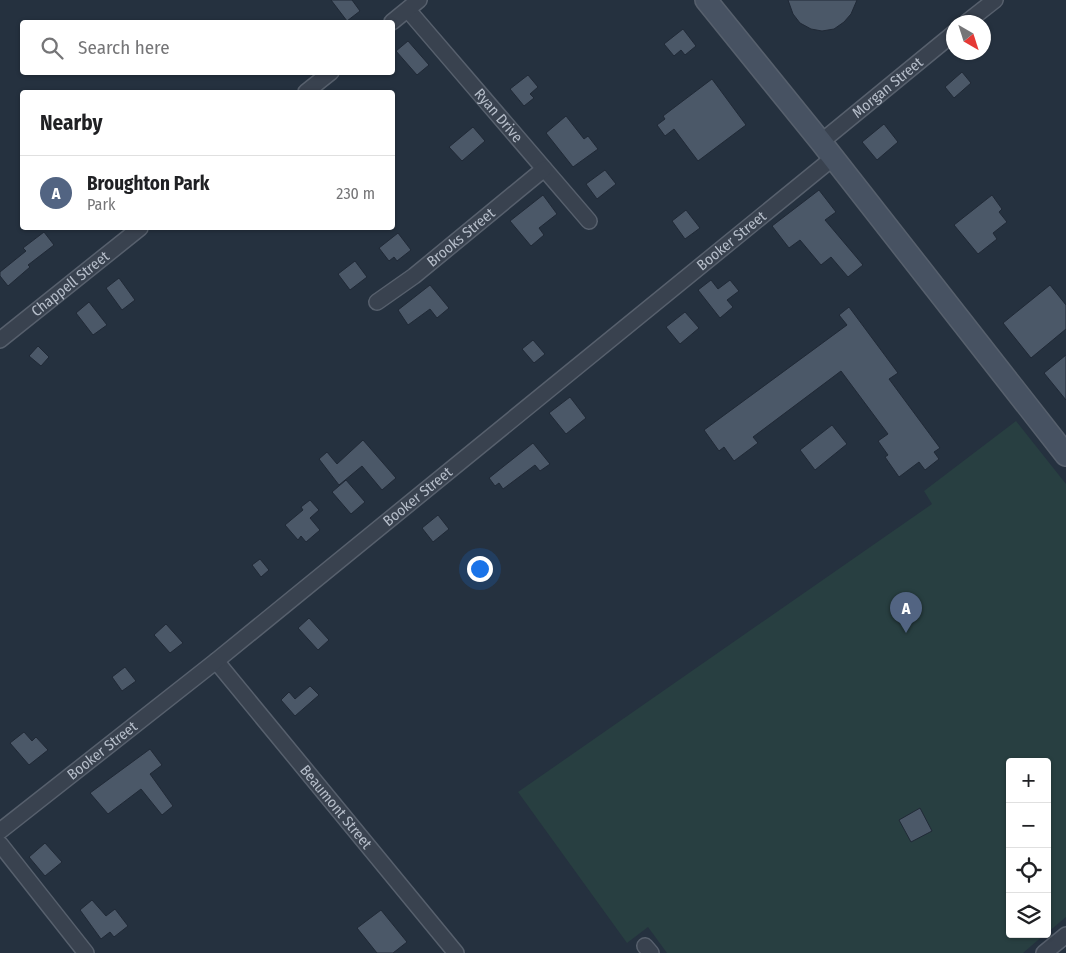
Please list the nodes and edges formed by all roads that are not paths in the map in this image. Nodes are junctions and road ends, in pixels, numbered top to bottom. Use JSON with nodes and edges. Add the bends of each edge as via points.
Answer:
{"nodes":[{"id":1,"x":706,"y":0,"type":"edge"},
{"id":2,"x":995,"y":0,"type":"edge"},
{"id":3,"x":413,"y":5,"type":"edge"},
{"id":4,"x":976,"y":15,"type":"edge"},
{"id":5,"x":394,"y":20,"type":"edge"},
{"id":6,"x":946,"y":40,"type":"edge"},
{"id":7,"x":326,"y":75,"type":"edge"},
{"id":8,"x":308,"y":90,"type":"edge"},
{"id":9,"x":827,"y":150,"type":"junction"},
{"id":10,"x":544,"y":169,"type":"junction"},
{"id":11,"x":589,"y":221,"type":"dead end"},
{"id":12,"x":138,"y":230,"type":"edge"},
{"id":13,"x":377,"y":302,"type":"dead end"},
{"id":14,"x":0,"y":340,"type":"edge"},
{"id":15,"x":1066,"y":456,"type":"edge"},
{"id":16,"x":216,"y":661,"type":"junction"},
{"id":17,"x":0,"y":832,"type":"edge"},
{"id":18,"x":0,"y":844,"type":"edge"},
{"id":19,"x":1066,"y":935,"type":"edge"},
{"id":20,"x":86,"y":953,"type":"edge"},
{"id":21,"x":456,"y":953,"type":"edge"},
{"id":22,"x":1044,"y":953,"type":"edge"}],
"edges":[{"from":1,"to":9,"type":"street"},
{"from":2,"to":4,"type":"street"},
{"from":3,"to":5,"type":"street"},
{"from":3,"to":10,"type":"street","name":"Ryan Drive"},
{"from":6,"to":9,"type":"street","name":"Morgan Street"},
{"from":7,"to":8,"type":"street"},
{"from":9,"to":15,"type":"street"},
{"from":9,"to":16,"type":"street","name":"Booker Street","via":[[614,334]]},
{"from":10,"to":11,"type":"street","name":"Ryan Drive"},
{"from":10,"to":13,"type":"street","name":"Brooks Street","via":[[414,276]]},
{"from":12,"to":14,"type":"street","name":"Chappell Street"},
{"from":16,"to":17,"type":"street","name":"Booker Street"},
{"from":16,"to":21,"type":"street","name":"Beaumont Street"},
{"from":18,"to":20,"type":"street"},
{"from":19,"to":22,"type":"street"}]}
